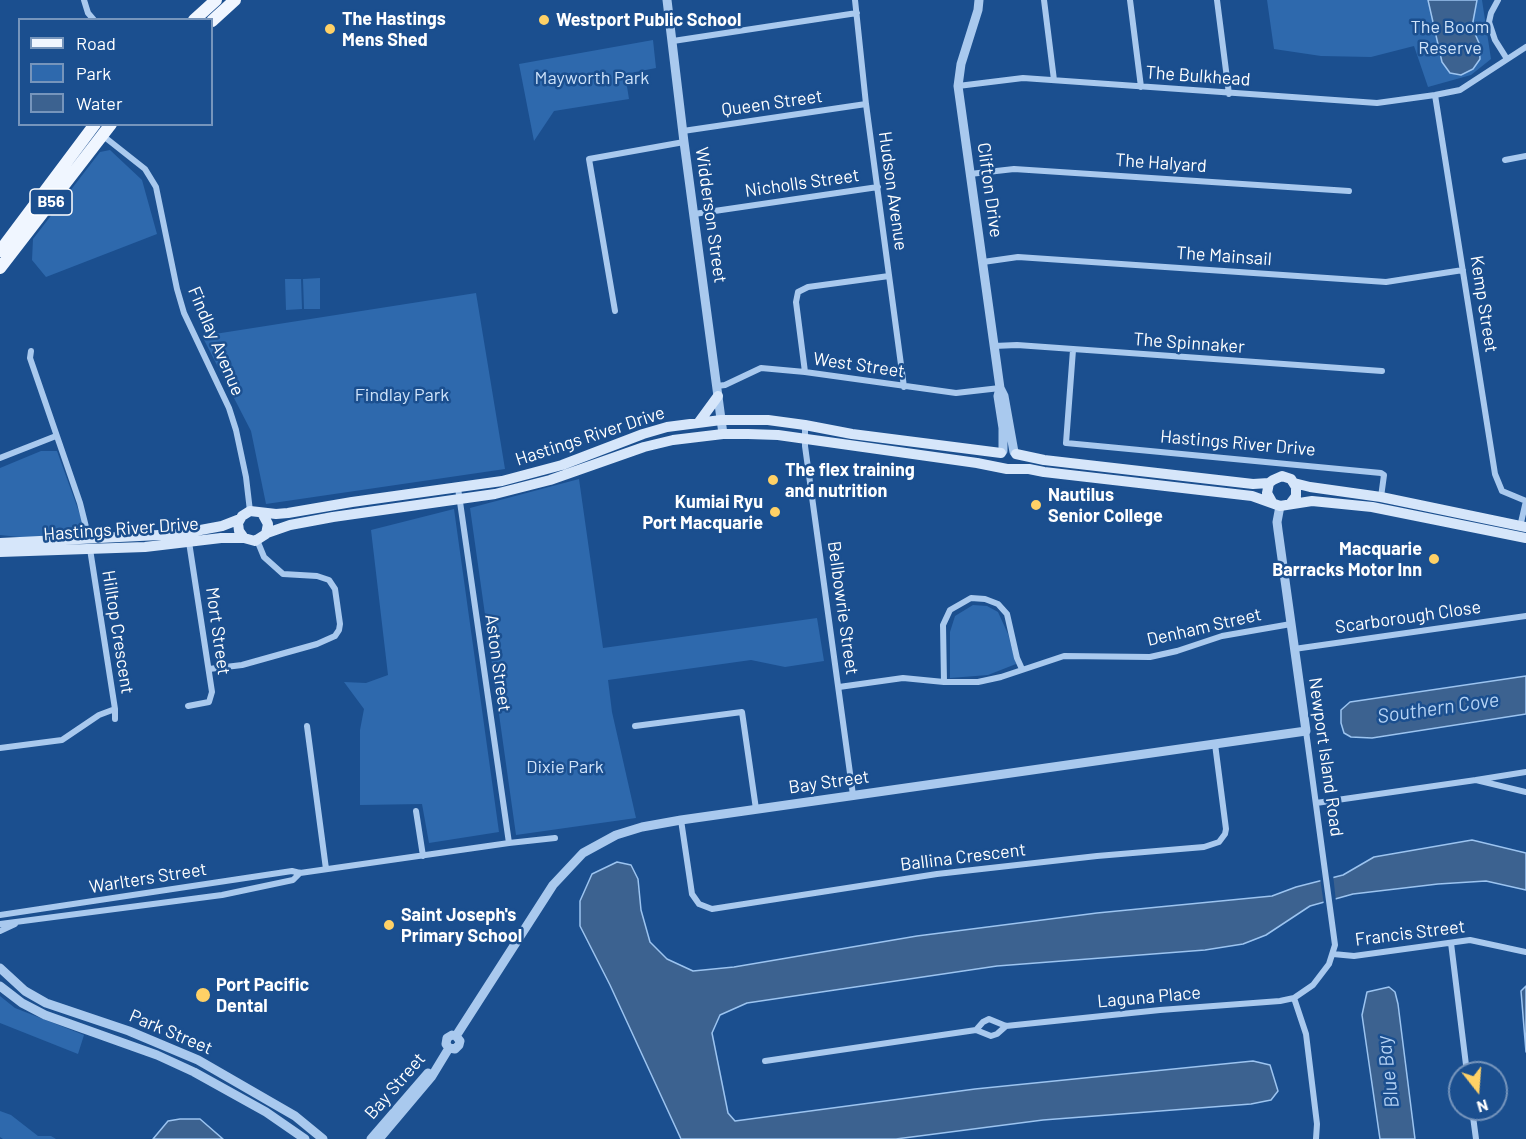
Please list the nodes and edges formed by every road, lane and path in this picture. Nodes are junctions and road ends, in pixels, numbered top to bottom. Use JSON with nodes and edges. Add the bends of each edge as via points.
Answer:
{"nodes":[{"id":1,"x":84,"y":0,"type":"edge"},
{"id":2,"x":216,"y":0,"type":"edge"},
{"id":3,"x":235,"y":0,"type":"edge"},
{"id":4,"x":668,"y":0,"type":"edge"},
{"id":5,"x":855,"y":0,"type":"edge"},
{"id":6,"x":979,"y":0,"type":"edge"},
{"id":7,"x":1044,"y":0,"type":"edge"},
{"id":8,"x":1130,"y":0,"type":"edge"},
{"id":9,"x":1217,"y":0,"type":"edge"},
{"id":10,"x":1498,"y":0,"type":"edge"},
{"id":11,"x":857,"y":13,"type":"junction"},
{"id":12,"x":92,"y":18,"type":"edge"},
{"id":13,"x":196,"y":18,"type":"edge"},
{"id":14,"x":213,"y":20,"type":"edge"},
{"id":15,"x":673,"y":41,"type":"junction"},
{"id":16,"x":1526,"y":46,"type":"edge"},
{"id":17,"x":1507,"y":58,"type":"junction"},
{"id":18,"x":1054,"y":80,"type":"junction"},
{"id":19,"x":958,"y":86,"type":"junction"},
{"id":20,"x":1141,"y":87,"type":"junction"},
{"id":21,"x":1229,"y":93,"type":"junction"},
{"id":22,"x":1435,"y":95,"type":"junction"},
{"id":23,"x":866,"y":104,"type":"junction"},
{"id":24,"x":97,"y":129,"type":"edge"},
{"id":25,"x":683,"y":131,"type":"junction"},
{"id":26,"x":684,"y":142,"type":"junction"},
{"id":27,"x":1526,"y":156,"type":"edge"},
{"id":28,"x":1505,"y":160,"type":"dead end"},
{"id":29,"x":970,"y":174,"type":"junction"},
{"id":30,"x":878,"y":187,"type":"junction"},
{"id":31,"x":1349,"y":191,"type":"dead end"},
{"id":32,"x":694,"y":214,"type":"junction"},
{"id":33,"x":18,"y":227,"type":"junction"},
{"id":34,"x":5,"y":234,"type":"dead end"},
{"id":35,"x":0,"y":251,"type":"edge"},
{"id":36,"x":983,"y":262,"type":"junction"},
{"id":37,"x":0,"y":268,"type":"edge"},
{"id":38,"x":1463,"y":270,"type":"junction"},
{"id":39,"x":889,"y":276,"type":"junction"},
{"id":40,"x":615,"y":311,"type":"dead end"},
{"id":41,"x":994,"y":345,"type":"junction"},
{"id":42,"x":1073,"y":350,"type":"junction"},
{"id":43,"x":31,"y":351,"type":"dead end"},
{"id":44,"x":1382,"y":371,"type":"dead end"},
{"id":45,"x":805,"y":372,"type":"junction"},
{"id":46,"x":904,"y":387,"type":"junction"},
{"id":47,"x":1000,"y":388,"type":"junction"},
{"id":48,"x":717,"y":391,"type":"junction"},
{"id":49,"x":722,"y":420,"type":"junction"},
{"id":50,"x":699,"y":422,"type":"junction"},
{"id":51,"x":805,"y":425,"type":"junction"},
{"id":52,"x":723,"y":434,"type":"junction"},
{"id":53,"x":56,"y":436,"type":"junction"},
{"id":54,"x":805,"y":439,"type":"junction"},
{"id":55,"x":1008,"y":453,"type":"junction"},
{"id":56,"x":0,"y":458,"type":"edge"},
{"id":57,"x":1008,"y":468,"type":"junction"},
{"id":58,"x":1269,"y":483,"type":"junction"},
{"id":59,"x":1294,"y":483,"type":"junction"},
{"id":60,"x":458,"y":489,"type":"junction"},
{"id":61,"x":1382,"y":497,"type":"junction"},
{"id":62,"x":459,"y":501,"type":"junction"},
{"id":63,"x":1526,"y":501,"type":"edge"},
{"id":64,"x":1281,"y":504,"type":"junction"},
{"id":65,"x":250,"y":511,"type":"junction"},
{"id":66,"x":262,"y":513,"type":"junction"},
{"id":67,"x":240,"y":519,"type":"junction"},
{"id":68,"x":1523,"y":532,"type":"edge"},
{"id":69,"x":267,"y":533,"type":"junction"},
{"id":70,"x":244,"y":538,"type":"junction"},
{"id":71,"x":257,"y":540,"type":"junction"},
{"id":72,"x":189,"y":542,"type":"junction"},
{"id":73,"x":0,"y":543,"type":"edge"},
{"id":74,"x":90,"y":544,"type":"junction"},
{"id":75,"x":0,"y":552,"type":"edge"},
{"id":76,"x":1526,"y":615,"type":"edge"},
{"id":77,"x":1291,"y":624,"type":"junction"},
{"id":78,"x":1294,"y":649,"type":"junction"},
{"id":79,"x":209,"y":669,"type":"junction"},
{"id":80,"x":1022,"y":669,"type":"junction"},
{"id":81,"x":944,"y":682,"type":"junction"},
{"id":82,"x":839,"y":687,"type":"junction"},
{"id":83,"x":188,"y":706,"type":"dead end"},
{"id":84,"x":115,"y":710,"type":"junction"},
{"id":85,"x":115,"y":719,"type":"dead end"},
{"id":86,"x":307,"y":726,"type":"dead end"},
{"id":87,"x":635,"y":726,"type":"dead end"},
{"id":88,"x":1306,"y":731,"type":"junction"},
{"id":89,"x":1215,"y":744,"type":"junction"},
{"id":90,"x":0,"y":748,"type":"edge"},
{"id":91,"x":1526,"y":772,"type":"edge"},
{"id":92,"x":1476,"y":780,"type":"junction"},
{"id":93,"x":1526,"y":792,"type":"edge"},
{"id":94,"x":853,"y":795,"type":"junction"},
{"id":95,"x":1316,"y":803,"type":"junction"},
{"id":96,"x":756,"y":809,"type":"junction"},
{"id":97,"x":416,"y":811,"type":"dead end"},
{"id":98,"x":681,"y":820,"type":"junction"},
{"id":99,"x":555,"y":838,"type":"dead end"},
{"id":100,"x":509,"y":843,"type":"junction"},
{"id":101,"x":423,"y":856,"type":"junction"},
{"id":102,"x":326,"y":869,"type":"junction"},
{"id":103,"x":300,"y":873,"type":"junction"},
{"id":104,"x":0,"y":915,"type":"edge"},
{"id":105,"x":29,"y":919,"type":"junction"},
{"id":106,"x":0,"y":924,"type":"edge"},
{"id":107,"x":0,"y":931,"type":"edge"},
{"id":108,"x":1451,"y":943,"type":"junction"},
{"id":109,"x":1526,"y":952,"type":"edge"},
{"id":110,"x":1333,"y":954,"type":"junction"},
{"id":111,"x":0,"y":968,"type":"edge"},
{"id":112,"x":0,"y":986,"type":"edge"},
{"id":113,"x":1294,"y":998,"type":"junction"},
{"id":114,"x":1006,"y":1026,"type":"junction"},
{"id":115,"x":976,"y":1030,"type":"junction"},
{"id":116,"x":447,"y":1051,"type":"junction"},
{"id":117,"x":765,"y":1061,"type":"dead end"},
{"id":118,"x":1466,"y":1061,"type":"edge"},
{"id":119,"x":1474,"y":1121,"type":"edge"},
{"id":120,"x":305,"y":1139,"type":"edge"},
{"id":121,"x":323,"y":1139,"type":"edge"},
{"id":122,"x":371,"y":1139,"type":"edge"},
{"id":123,"x":379,"y":1139,"type":"edge"},
{"id":124,"x":1316,"y":1139,"type":"edge"},
{"id":125,"x":1476,"y":1139,"type":"edge"}],
"edges":[{"from":1,"to":12,"type":"street"},
{"from":2,"to":13,"type":"main road"},
{"from":3,"to":14,"type":"main road"},
{"from":4,"to":15,"type":"street","name":"Widderson Street"},
{"from":5,"to":11,"type":"street","name":"Hudson Avenue"},
{"from":6,"to":19,"type":"street","name":"Clifton Drive"},
{"from":7,"to":18,"type":"street"},
{"from":8,"to":20,"type":"street"},
{"from":9,"to":21,"type":"street"},
{"from":10,"to":17,"type":"street","via":[[1489,22]]},
{"from":11,"to":15,"type":"street"},
{"from":11,"to":23,"type":"street","name":"Hudson Avenue"},
{"from":15,"to":25,"type":"street","name":"Widderson Street"},
{"from":16,"to":17,"type":"street","name":"The Bulkhead"},
{"from":17,"to":22,"type":"street","name":"The Bulkhead","via":[[1460,90]]},
{"from":18,"to":19,"type":"street","name":"The Bulkhead","via":[[1023,78]]},
{"from":18,"to":20,"type":"street","name":"The Bulkhead"},
{"from":19,"to":29,"type":"street","name":"Clifton Drive"},
{"from":20,"to":21,"type":"street","name":"The Bulkhead"},
{"from":21,"to":22,"type":"street","name":"The Bulkhead","via":[[1377,103]]},
{"from":22,"to":38,"type":"street","name":"Kemp Street"},
{"from":23,"to":25,"type":"street","name":"Queen Street"},
{"from":23,"to":30,"type":"street","name":"Hudson Avenue"},
{"from":24,"to":33,"type":"main road","number":"B56"},
{"from":24,"to":37,"type":"main road","number":"B56"},
{"from":24,"to":65,"type":"street","name":"Findlay Avenue","via":[[145,169],[156,187],[184,313],[236,430]]},
{"from":25,"to":26,"type":"street","name":"Widderson Street"},
{"from":26,"to":32,"type":"street","name":"Widderson Street"},
{"from":26,"to":40,"type":"street","via":[[589,159]]},
{"from":27,"to":28,"type":"street"},
{"from":29,"to":31,"type":"street","name":"The Halyard","via":[[1014,169]]},
{"from":29,"to":36,"type":"street","name":"Clifton Drive"},
{"from":30,"to":32,"type":"street","name":"Nicholls Street"},
{"from":30,"to":39,"type":"street","name":"Hudson Avenue"},
{"from":32,"to":48,"type":"street","name":"Widderson Street"},
{"from":33,"to":34,"type":"street"},
{"from":33,"to":35,"type":"main road","number":"B56"},
{"from":36,"to":38,"type":"street","name":"The Mainsail","via":[[1018,257],[1386,282]]},
{"from":36,"to":41,"type":"street","name":"Clifton Drive"},
{"from":38,"to":63,"type":"street","name":"Kemp Street","via":[[1495,474],[1502,491]]},
{"from":39,"to":45,"type":"street","via":[[808,287],[798,292]]},
{"from":39,"to":46,"type":"street","name":"Hudson Avenue"},
{"from":41,"to":42,"type":"street","name":"The Spinnaker"},
{"from":41,"to":47,"type":"street","name":"Clifton Drive"},
{"from":42,"to":44,"type":"street","name":"The Spinnaker"},
{"from":42,"to":61,"type":"street","name":"Hastings River Drive","via":[[1066,443],[1381,473]]},
{"from":43,"to":53,"type":"street","name":"Hilltop Crescent"},
{"from":45,"to":46,"type":"street","name":"West Street"},
{"from":45,"to":48,"type":"street","name":"West Street","via":[[761,368]]},
{"from":46,"to":47,"type":"street","name":"West Street","via":[[956,393]]},
{"from":47,"to":55,"type":"street","name":"Clifton Drive"},
{"from":48,"to":49,"type":"street","name":"Widderson Street"},
{"from":48,"to":50,"type":"main road"},
{"from":49,"to":50,"type":"main road","name":"Hastings River Drive"},
{"from":49,"to":51,"type":"main road","name":"Hastings River Drive"},
{"from":49,"to":52,"type":"street","name":"Widderson Street"},
{"from":50,"to":60,"type":"main road","name":"Hastings River Drive","via":[[643,434],[530,474]]},
{"from":51,"to":54,"type":"street","name":"Bellbowrie Street"},
{"from":51,"to":55,"type":"main road","name":"Hastings River Drive"},
{"from":52,"to":54,"type":"main road","name":"Hastings River Drive"},
{"from":52,"to":62,"type":"main road","name":"Hastings River Drive","via":[[644,447],[550,480]]},
{"from":53,"to":56,"type":"street"},
{"from":53,"to":74,"type":"street","name":"Hilltop Crescent"},
{"from":54,"to":57,"type":"main road","name":"Hastings River Drive"},
{"from":54,"to":82,"type":"street","name":"Bellbowrie Street"},
{"from":55,"to":57,"type":"main road","via":[[999,460]]},
{"from":55,"to":57,"type":"main road","via":[[1018,462]]},
{"from":55,"to":58,"type":"main road","name":"Hastings River Drive","via":[[1056,462]]},
{"from":57,"to":64,"type":"main road","name":"Hastings River Drive","via":[[1252,496]]},
{"from":58,"to":59,"type":"main road","via":[[1282,476]]},
{"from":58,"to":64,"type":"main road","via":[[1267,493]]},
{"from":59,"to":61,"type":"main road","name":"Hastings River Drive"},
{"from":59,"to":64,"type":"main road","via":[[1296,496]]},
{"from":60,"to":62,"type":"street","name":"Aston Street"},
{"from":60,"to":66,"type":"main road","name":"Hastings River Drive","via":[[288,513]]},
{"from":61,"to":68,"type":"main road","name":"Hastings River Drive"},
{"from":62,"to":69,"type":"main road","name":"Hastings River Drive","via":[[344,515]]},
{"from":62,"to":100,"type":"street","name":"Aston Street"},
{"from":63,"to":68,"type":"street","name":"Kemp Street"},
{"from":64,"to":68,"type":"main road","name":"Hastings River Drive","via":[[1312,501],[1372,507]]},
{"from":64,"to":77,"type":"street","name":"Newport Island Road","via":[[1277,522]]},
{"from":65,"to":66,"type":"main road"},
{"from":65,"to":67,"type":"main road"},
{"from":66,"to":69,"type":"main road","via":[[268,520]]},
{"from":67,"to":70,"type":"main road","via":[[238,529]]},
{"from":67,"to":74,"type":"main road","name":"Hastings River Drive","via":[[207,530]]},
{"from":69,"to":71,"type":"main road"},
{"from":70,"to":71,"type":"main road"},
{"from":70,"to":72,"type":"main road","name":"Hastings River Drive"},
{"from":71,"to":79,"type":"street","via":[[264,557],[283,574],[328,580],[335,589],[339,630],[317,644],[242,665]]},
{"from":72,"to":74,"type":"main road","name":"Hastings River Drive","via":[[145,547]]},
{"from":72,"to":79,"type":"street","name":"Mort Street"},
{"from":73,"to":74,"type":"main road","name":"Hastings River Drive"},
{"from":74,"to":75,"type":"main road","name":"Hastings River Drive"},
{"from":74,"to":84,"type":"street","name":"Hilltop Crescent"},
{"from":76,"to":78,"type":"street","name":"Scarborough Close"},
{"from":77,"to":78,"type":"street","name":"Newport Island Road"},
{"from":77,"to":80,"type":"street","name":"Denham Street","via":[[1222,636],[1150,657],[1064,656]]},
{"from":78,"to":88,"type":"street","name":"Newport Island Road"},
{"from":79,"to":83,"type":"street","name":"Mort Street","via":[[209,702]]},
{"from":80,"to":81,"type":"street","name":"Denham Street","via":[[978,682]]},
{"from":80,"to":81,"type":"street","via":[[1007,614],[998,604],[971,598],[950,610],[943,625]]},
{"from":81,"to":82,"type":"street","name":"Denham Street","via":[[903,678]]},
{"from":82,"to":94,"type":"street","name":"Bellbowrie Street"},
{"from":84,"to":85,"type":"street","name":"Hilltop Crescent"},
{"from":84,"to":90,"type":"street","via":[[99,715],[62,740]]},
{"from":86,"to":102,"type":"street"},
{"from":87,"to":96,"type":"street","via":[[742,712]]},
{"from":88,"to":89,"type":"street","name":"Bay Street"},
{"from":88,"to":95,"type":"street","name":"Newport Island Road"},
{"from":89,"to":94,"type":"street","name":"Bay Street"},
{"from":89,"to":98,"type":"street","name":"Ballina Crescent","via":[[1226,829],[1219,842],[1204,847],[937,874],[712,909],[699,904],[693,894]]},
{"from":91,"to":92,"type":"street"},
{"from":92,"to":93,"type":"street"},
{"from":92,"to":95,"type":"street"},
{"from":94,"to":96,"type":"street","name":"Bay Street"},
{"from":95,"to":110,"type":"street","name":"Newport Island Road"},
{"from":96,"to":98,"type":"street","name":"Bay Street"},
{"from":97,"to":101,"type":"street"},
{"from":98,"to":116,"type":"street","name":"Bay Street","via":[[616,835],[573,862],[553,885],[456,1036],[449,1036]]},
{"from":99,"to":100,"type":"street","name":"Warlters Street"},
{"from":100,"to":101,"type":"street","name":"Warlters Street"},
{"from":101,"to":102,"type":"street","name":"Warlters Street"},
{"from":102,"to":103,"type":"street","name":"Warlters Street"},
{"from":103,"to":104,"type":"street","name":"Warlters Street","via":[[292,871]]},
{"from":103,"to":105,"type":"street","name":"Warlters Street","via":[[293,880],[222,895]]},
{"from":105,"to":106,"type":"street","name":"Warlters Street"},
{"from":105,"to":107,"type":"street","name":"Warlters Street"},
{"from":108,"to":109,"type":"street","name":"Francis Street","via":[[1476,941]]},
{"from":108,"to":110,"type":"street","name":"Francis Street","via":[[1354,956]]},
{"from":108,"to":118,"type":"street"},
{"from":110,"to":113,"type":"street","via":[[1321,976]]},
{"from":111,"to":121,"type":"street","name":"Park Street","via":[[25,991],[46,1003],[129,1030],[198,1060],[304,1121]]},
{"from":112,"to":120,"type":"street","name":"Park Street","via":[[45,1015],[194,1072]]},
{"from":113,"to":114,"type":"street","name":"Laguna Place"},
{"from":113,"to":124,"type":"street","via":[[1306,1034]]},
{"from":114,"to":115,"type":"street","name":"Laguna Place","via":[[991,1036]]},
{"from":114,"to":115,"type":"street","name":"Laguna Place","via":[[989,1019]]},
{"from":115,"to":117,"type":"street","name":"Laguna Place"},
{"from":116,"to":122,"type":"street","name":"Bay Street"},
{"from":116,"to":123,"type":"street","name":"Bay Street","via":[[418,1094]]},
{"from":119,"to":125,"type":"street"}]}
